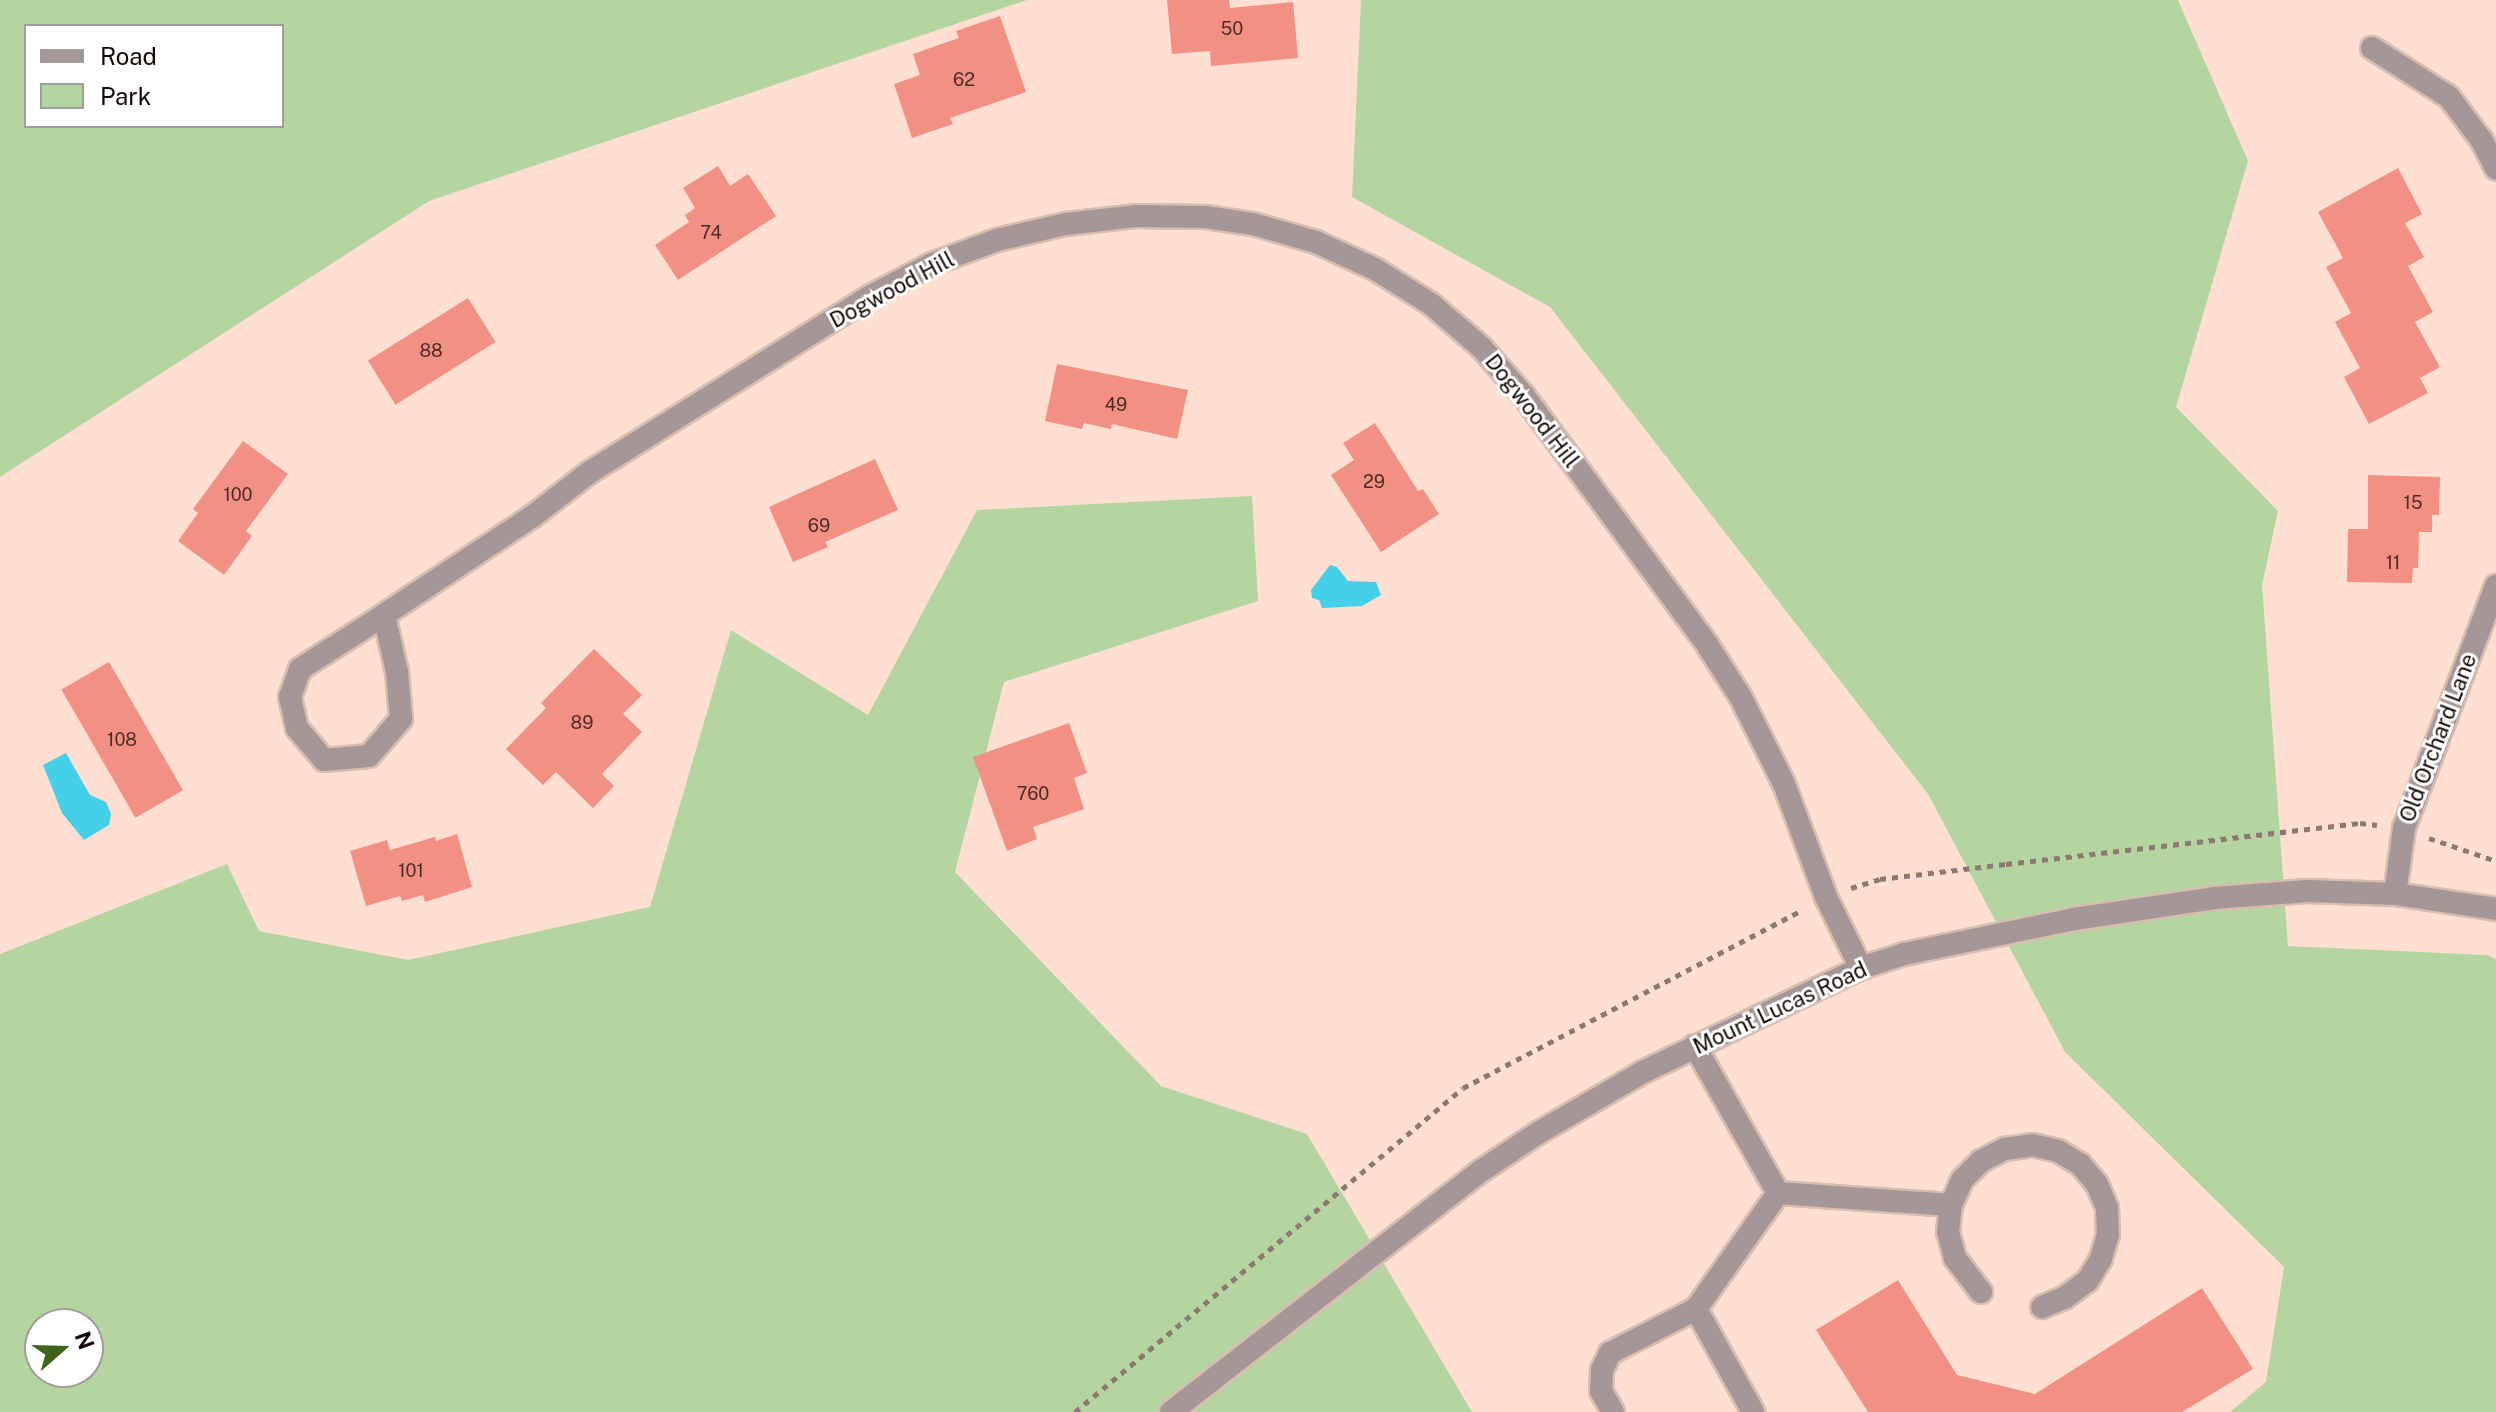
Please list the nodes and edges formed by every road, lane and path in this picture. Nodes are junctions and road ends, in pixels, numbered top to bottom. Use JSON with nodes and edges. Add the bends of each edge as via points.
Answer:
{"nodes":[{"id":1,"x":2372,"y":48,"type":"dead end"},
{"id":2,"x":2496,"y":169,"type":"edge"},
{"id":3,"x":2496,"y":586,"type":"edge"},
{"id":4,"x":384,"y":615,"type":"junction"},
{"id":5,"x":2395,"y":894,"type":"junction"},
{"id":6,"x":2496,"y":909,"type":"edge"},
{"id":7,"x":1861,"y":968,"type":"junction"},
{"id":8,"x":1695,"y":1046,"type":"junction"},
{"id":9,"x":1778,"y":1193,"type":"junction"},
{"id":10,"x":1951,"y":1205,"type":"junction"},
{"id":11,"x":1981,"y":1292,"type":"dead end"},
{"id":12,"x":2042,"y":1307,"type":"dead end"},
{"id":13,"x":1696,"y":1309,"type":"junction"},
{"id":14,"x":1171,"y":1412,"type":"edge"},
{"id":15,"x":1613,"y":1412,"type":"edge"},
{"id":16,"x":1753,"y":1412,"type":"edge"}],
"edges":[{"from":1,"to":2,"type":"street","via":[[2449,97]]},
{"from":3,"to":5,"type":"street","name":"Old Orchard Lane","via":[[2404,828]]},
{"from":4,"to":4,"type":"street","name":"Dogwood Hill","via":[[300,669],[290,697],[297,728],[324,760],[369,756],[401,719]]},
{"from":4,"to":7,"type":"street","name":"Dogwood Hill","via":[[590,472],[869,297],[932,264],[997,240],[1066,224],[1136,216],[1253,224],[1375,269],[1431,304],[1481,347],[1524,396],[1740,696],[1784,784],[1826,897]]},
{"from":5,"to":6,"type":"street","name":"Mount Lucas Road"},
{"from":5,"to":7,"type":"street","name":"Mount Lucas Road","via":[[2308,891],[2214,898],[2074,919],[1904,954]]},
{"from":7,"to":8,"type":"street","name":"Mount Lucas Road"},
{"from":8,"to":9,"type":"street"},
{"from":8,"to":14,"type":"street","name":"Mount Lucas Road","via":[[1481,1171]]},
{"from":9,"to":10,"type":"street"},
{"from":9,"to":13,"type":"street"},
{"from":10,"to":11,"type":"street","via":[[1948,1232],[1955,1258]]},
{"from":10,"to":12,"type":"street","via":[[1962,1180],[1981,1161],[2005,1149],[2032,1145],[2080,1164],[2097,1184],[2107,1208],[2108,1234],[2087,1281]]},
{"from":13,"to":15,"type":"street","via":[[1610,1353],[1601,1391]]},
{"from":13,"to":16,"type":"street"}]}
